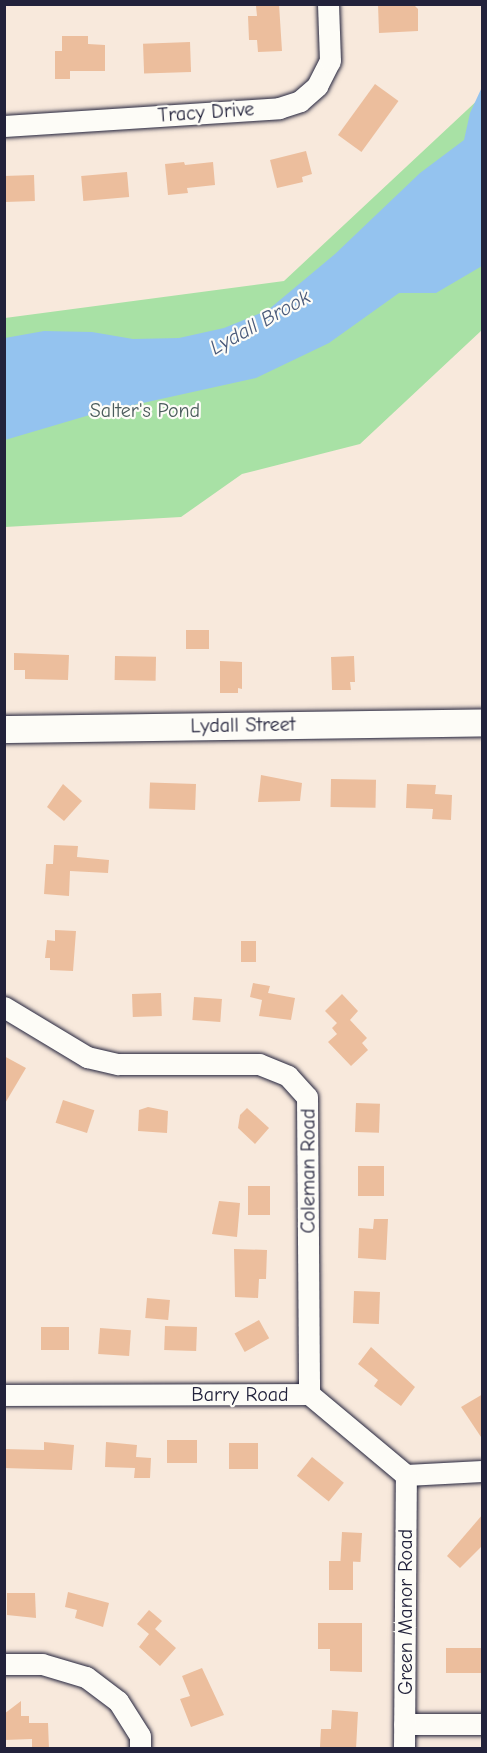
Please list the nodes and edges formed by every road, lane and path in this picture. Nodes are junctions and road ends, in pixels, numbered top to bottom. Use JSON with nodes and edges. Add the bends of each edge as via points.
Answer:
{"nodes":[{"id":1,"x":328,"y":4,"type":"edge"},
{"id":2,"x":4,"y":126,"type":"edge"},
{"id":3,"x":483,"y":722,"type":"edge"},
{"id":4,"x":4,"y":729,"type":"edge"},
{"id":5,"x":4,"y":1007,"type":"edge"},
{"id":6,"x":309,"y":1394,"type":"junction"},
{"id":7,"x":4,"y":1395,"type":"edge"},
{"id":8,"x":483,"y":1472,"type":"edge"},
{"id":9,"x":406,"y":1475,"type":"junction"},
{"id":10,"x":4,"y":1664,"type":"edge"},
{"id":11,"x":404,"y":1724,"type":"junction"},
{"id":12,"x":483,"y":1724,"type":"edge"},
{"id":13,"x":140,"y":1749,"type":"edge"},
{"id":14,"x":404,"y":1749,"type":"edge"}],
"edges":[{"from":1,"to":2,"type":"street","name":"Tracy Drive","via":[[330,61],[317,86],[300,101],[279,108]]},
{"from":3,"to":4,"type":"street","name":"Lydall Street"},
{"from":5,"to":6,"type":"street","name":"Coleman Road","via":[[87,1057],[118,1064],[259,1064],[288,1076],[307,1097]]},
{"from":6,"to":7,"type":"street","name":"Barry Road"},
{"from":6,"to":9,"type":"street","name":"Barry Road"},
{"from":8,"to":9,"type":"street"},
{"from":9,"to":11,"type":"street","name":"Green Manor Road"},
{"from":10,"to":13,"type":"street","via":[[42,1664],[86,1677],[118,1701],[140,1736]]},
{"from":11,"to":12,"type":"street"},
{"from":11,"to":14,"type":"street","name":"Green Manor Road"}]}
